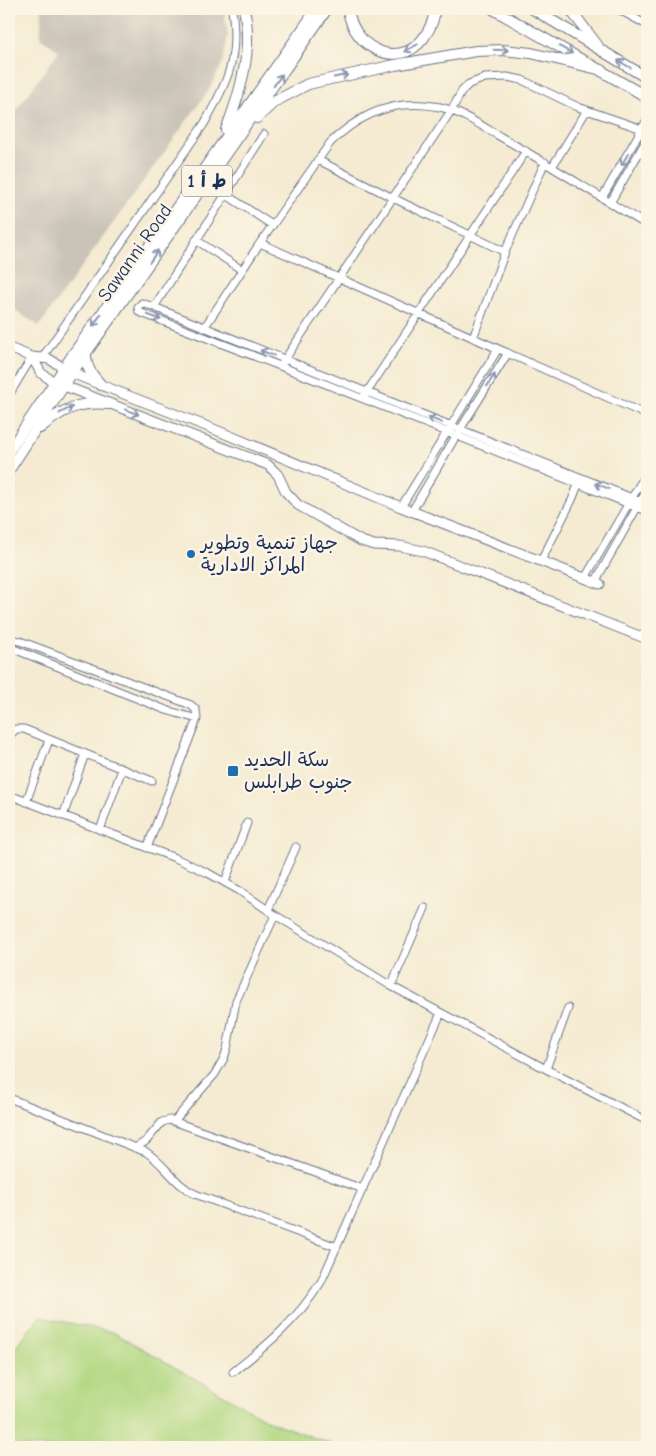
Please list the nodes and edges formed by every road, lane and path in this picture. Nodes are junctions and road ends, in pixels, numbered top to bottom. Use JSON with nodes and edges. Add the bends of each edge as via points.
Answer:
{"nodes":[{"id":1,"x":232,"y":9,"type":"edge"},
{"id":2,"x":244,"y":9,"type":"edge"},
{"id":3,"x":316,"y":9,"type":"edge"},
{"id":4,"x":328,"y":9,"type":"edge"},
{"id":5,"x":348,"y":9,"type":"edge"},
{"id":6,"x":434,"y":9,"type":"edge"},
{"id":7,"x":493,"y":9,"type":"edge"},
{"id":8,"x":533,"y":9,"type":"edge"},
{"id":9,"x":570,"y":9,"type":"edge"},
{"id":10,"x":618,"y":9,"type":"edge"},
{"id":11,"x":647,"y":25,"type":"edge"},
{"id":12,"x":601,"y":51,"type":"junction"},
{"id":13,"x":602,"y":70,"type":"junction"},
{"id":14,"x":647,"y":78,"type":"edge"},
{"id":15,"x":647,"y":97,"type":"edge"},
{"id":16,"x":587,"y":110,"type":"junction"},
{"id":17,"x":452,"y":111,"type":"junction"},
{"id":18,"x":647,"y":120,"type":"edge"},
{"id":19,"x":642,"y":128,"type":"junction"},
{"id":20,"x":264,"y":134,"type":"dead end"},
{"id":21,"x":647,"y":139,"type":"edge"},
{"id":22,"x":226,"y":145,"type":"junction"},
{"id":23,"x":526,"y":151,"type":"junction"},
{"id":24,"x":318,"y":160,"type":"junction"},
{"id":25,"x":545,"y":162,"type":"junction"},
{"id":26,"x":552,"y":167,"type":"junction"},
{"id":27,"x":225,"y":194,"type":"junction"},
{"id":28,"x":393,"y":198,"type":"junction"},
{"id":29,"x":602,"y":198,"type":"junction"},
{"id":30,"x":610,"y":203,"type":"junction"},
{"id":31,"x":272,"y":225,"type":"junction"},
{"id":32,"x":647,"y":225,"type":"edge"},
{"id":33,"x":470,"y":235,"type":"junction"},
{"id":34,"x":196,"y":240,"type":"junction"},
{"id":35,"x":260,"y":244,"type":"junction"},
{"id":36,"x":505,"y":252,"type":"junction"},
{"id":37,"x":242,"y":270,"type":"junction"},
{"id":38,"x":339,"y":278,"type":"junction"},
{"id":39,"x":154,"y":307,"type":"junction"},
{"id":40,"x":418,"y":313,"type":"junction"},
{"id":41,"x":204,"y":328,"type":"junction"},
{"id":42,"x":473,"y":338,"type":"junction"},
{"id":43,"x":9,"y":348,"type":"edge"},
{"id":44,"x":498,"y":349,"type":"junction"},
{"id":45,"x":86,"y":353,"type":"junction"},
{"id":46,"x":508,"y":353,"type":"junction"},
{"id":47,"x":32,"y":357,"type":"junction"},
{"id":48,"x":42,"y":358,"type":"junction"},
{"id":49,"x":282,"y":363,"type":"junction"},
{"id":50,"x":68,"y":371,"type":"junction"},
{"id":51,"x":59,"y":384,"type":"junction"},
{"id":52,"x":101,"y":385,"type":"junction"},
{"id":53,"x":9,"y":395,"type":"edge"},
{"id":54,"x":364,"y":395,"type":"junction"},
{"id":55,"x":109,"y":404,"type":"junction"},
{"id":56,"x":647,"y":415,"type":"edge"},
{"id":57,"x":448,"y":429,"type":"junction"},
{"id":58,"x":216,"y":430,"type":"junction"},
{"id":59,"x":458,"y":433,"type":"junction"},
{"id":60,"x":30,"y":437,"type":"junction"},
{"id":61,"x":210,"y":442,"type":"junction"},
{"id":62,"x":9,"y":451,"type":"edge"},
{"id":63,"x":9,"y":470,"type":"edge"},
{"id":64,"x":647,"y":472,"type":"edge"},
{"id":65,"x":580,"y":481,"type":"junction"},
{"id":66,"x":647,"y":490,"type":"edge"},
{"id":67,"x":630,"y":501,"type":"junction"},
{"id":68,"x":641,"y":504,"type":"edge"},
{"id":69,"x":401,"y":507,"type":"junction"},
{"id":70,"x":412,"y":511,"type":"junction"},
{"id":71,"x":647,"y":511,"type":"edge"},
{"id":72,"x":541,"y":561,"type":"junction"},
{"id":73,"x":585,"y":578,"type":"junction"},
{"id":74,"x":598,"y":583,"type":"joint"},
{"id":75,"x":9,"y":639,"type":"edge"},
{"id":76,"x":647,"y":639,"type":"edge"},
{"id":77,"x":9,"y":647,"type":"edge"},
{"id":78,"x":197,"y":719,"type":"junction"},
{"id":79,"x":9,"y":736,"type":"edge"},
{"id":80,"x":49,"y":740,"type":"junction"},
{"id":81,"x":85,"y":754,"type":"junction"},
{"id":82,"x":122,"y":769,"type":"junction"},
{"id":83,"x":152,"y":781,"type":"dead end"},
{"id":84,"x":9,"y":795,"type":"edge"},
{"id":85,"x":26,"y":802,"type":"junction"},
{"id":86,"x":63,"y":816,"type":"junction"},
{"id":87,"x":247,"y":823,"type":"dead end"},
{"id":88,"x":100,"y":830,"type":"junction"},
{"id":89,"x":296,"y":847,"type":"dead end"},
{"id":90,"x":147,"y":848,"type":"junction"},
{"id":91,"x":225,"y":882,"type":"junction"},
{"id":92,"x":425,"y":908,"type":"dead end"},
{"id":93,"x":268,"y":910,"type":"junction"},
{"id":94,"x":275,"y":915,"type":"junction"},
{"id":95,"x":391,"y":986,"type":"junction"},
{"id":96,"x":568,"y":1008,"type":"dead end"},
{"id":97,"x":442,"y":1013,"type":"junction"},
{"id":98,"x":546,"y":1069,"type":"junction"},
{"id":99,"x":9,"y":1098,"type":"edge"},
{"id":100,"x":174,"y":1121,"type":"junction"},
{"id":101,"x":647,"y":1121,"type":"edge"},
{"id":102,"x":135,"y":1148,"type":"junction"},
{"id":103,"x":363,"y":1189,"type":"junction"},
{"id":104,"x":337,"y":1247,"type":"junction"},
{"id":105,"x":233,"y":1372,"type":"dead end"}],
"edges":[{"from":1,"to":48,"type":"street","via":[[233,50],[224,89],[204,124]]},
{"from":2,"to":22,"type":"highway","via":[[247,48]]},
{"from":3,"to":22,"type":"highway","name":"Sawanni Road","number":"ط أ 1"},
{"from":22,"to":4,"type":"highway","name":"Sawanni Road","number":"ط أ 1","one_way":true},
{"from":6,"to":5,"type":"highway","one_way":true,"via":[[432,24],[422,42],[395,54],[378,52],[364,43],[350,22]]},
{"from":7,"to":13,"type":"highway","one_way":true},
{"from":8,"to":12,"type":"highway"},
{"from":9,"to":12,"type":"highway"},
{"from":10,"to":11,"type":"street"},
{"from":14,"to":12,"type":"highway","one_way":true},
{"from":13,"to":15,"type":"highway"},
{"from":22,"to":13,"type":"highway","one_way":true,"via":[[274,102],[295,90],[324,80],[414,62],[490,50],[516,51]]},
{"from":16,"to":17,"type":"street","via":[[522,80],[500,76],[469,84]]},
{"from":16,"to":19,"type":"street"},
{"from":16,"to":26,"type":"street"},
{"from":17,"to":23,"type":"street"},
{"from":17,"to":24,"type":"street","via":[[406,105],[372,113],[342,130]]},
{"from":17,"to":28,"type":"street"},
{"from":18,"to":19,"type":"street"},
{"from":19,"to":29,"type":"street","one_way":true},
{"from":20,"to":27,"type":"street"},
{"from":21,"to":30,"type":"street"},
{"from":45,"to":22,"type":"highway","name":"Sawanni Road","number":"ط أ 1","one_way":true},
{"from":22,"to":50,"type":"highway","name":"Sawanni Road","number":"ط أ 1","one_way":true},
{"from":23,"to":25,"type":"street"},
{"from":23,"to":33,"type":"street"},
{"from":24,"to":28,"type":"street"},
{"from":24,"to":31,"type":"street"},
{"from":25,"to":26,"type":"street"},
{"from":25,"to":36,"type":"street"},
{"from":26,"to":29,"type":"street"},
{"from":27,"to":31,"type":"street"},
{"from":27,"to":34,"type":"street"},
{"from":28,"to":33,"type":"street"},
{"from":28,"to":38,"type":"street"},
{"from":29,"to":30,"type":"street"},
{"from":30,"to":32,"type":"street"},
{"from":31,"to":35,"type":"street"},
{"from":33,"to":36,"type":"street"},
{"from":33,"to":40,"type":"street"},
{"from":34,"to":37,"type":"street"},
{"from":34,"to":39,"type":"street"},
{"from":35,"to":37,"type":"street"},
{"from":35,"to":38,"type":"street"},
{"from":36,"to":42,"type":"street"},
{"from":37,"to":41,"type":"street"},
{"from":38,"to":40,"type":"street"},
{"from":38,"to":49,"type":"street"},
{"from":39,"to":41,"type":"street"},
{"from":39,"to":49,"type":"street","one_way":true,"via":[[142,303],[138,309]]},
{"from":40,"to":42,"type":"street"},
{"from":40,"to":54,"type":"street"},
{"from":49,"to":41,"type":"street","one_way":true},
{"from":42,"to":44,"type":"street"},
{"from":43,"to":47,"type":"main road"},
{"from":44,"to":46,"type":"street"},
{"from":44,"to":57,"type":"street"},
{"from":45,"to":50,"type":"highway","name":"Sawanni Road","number":"ط أ 1"},
{"from":45,"to":52,"type":"highway","via":[[88,370]]},
{"from":46,"to":56,"type":"street"},
{"from":59,"to":46,"type":"street","one_way":true},
{"from":47,"to":48,"type":"main road"},
{"from":47,"to":51,"type":"main road","via":[[41,373]]},
{"from":47,"to":53,"type":"street"},
{"from":48,"to":50,"type":"main road"},
{"from":49,"to":54,"type":"street"},
{"from":50,"to":51,"type":"highway","name":"Sawanni Road","number":"ط أ 1"},
{"from":50,"to":52,"type":"main road"},
{"from":51,"to":55,"type":"main road"},
{"from":51,"to":60,"type":"highway","name":"Sawanni Road","number":"ط أ 1"},
{"from":51,"to":62,"type":"highway","name":"Sawanni Road","number":"ط أ 1"},
{"from":52,"to":58,"type":"main road"},
{"from":54,"to":57,"type":"street"},
{"from":60,"to":55,"type":"highway","one_way":true,"via":[[52,418],[74,406]]},
{"from":55,"to":61,"type":"main road","one_way":true},
{"from":57,"to":59,"type":"street"},
{"from":57,"to":69,"type":"street"},
{"from":58,"to":61,"type":"main road"},
{"from":58,"to":69,"type":"main road"},
{"from":59,"to":65,"type":"street"},
{"from":59,"to":70,"type":"street"},
{"from":60,"to":63,"type":"highway","name":"Sawanni Road","number":"ط أ 1"},
{"from":61,"to":76,"type":"main road","via":[[268,465],[298,505],[365,543],[423,551]]},
{"from":64,"to":67,"type":"street"},
{"from":65,"to":67,"type":"street"},
{"from":65,"to":72,"type":"street"},
{"from":66,"to":68,"type":"street"},
{"from":67,"to":68,"type":"street"},
{"from":67,"to":73,"type":"street"},
{"from":68,"to":71,"type":"street"},
{"from":68,"to":74,"type":"street"},
{"from":69,"to":70,"type":"main road"},
{"from":70,"to":72,"type":"main road"},
{"from":72,"to":73,"type":"main road"},
{"from":73,"to":74,"type":"main road"},
{"from":75,"to":78,"type":"street","via":[[191,704]]},
{"from":77,"to":78,"type":"street","via":[[166,710]]},
{"from":78,"to":90,"type":"street"},
{"from":79,"to":80,"type":"street","via":[[12,731],[20,729]]},
{"from":80,"to":81,"type":"street"},
{"from":80,"to":85,"type":"street"},
{"from":81,"to":82,"type":"street"},
{"from":81,"to":86,"type":"street"},
{"from":82,"to":83,"type":"street"},
{"from":82,"to":88,"type":"street"},
{"from":84,"to":85,"type":"street"},
{"from":85,"to":86,"type":"street"},
{"from":86,"to":88,"type":"street"},
{"from":87,"to":91,"type":"street"},
{"from":88,"to":90,"type":"street"},
{"from":89,"to":93,"type":"street"},
{"from":90,"to":91,"type":"street"},
{"from":91,"to":93,"type":"street"},
{"from":92,"to":95,"type":"street"},
{"from":93,"to":94,"type":"street"},
{"from":94,"to":95,"type":"street"},
{"from":94,"to":100,"type":"street","via":[[239,995],[224,1058],[215,1074]]},
{"from":95,"to":97,"type":"street"},
{"from":96,"to":98,"type":"street"},
{"from":97,"to":98,"type":"street"},
{"from":97,"to":103,"type":"street"},
{"from":98,"to":101,"type":"street"},
{"from":99,"to":102,"type":"street"},
{"from":100,"to":102,"type":"street","via":[[162,1122],[149,1139]]},
{"from":100,"to":103,"type":"street"},
{"from":102,"to":104,"type":"street","via":[[152,1156],[177,1182],[195,1194]]},
{"from":103,"to":104,"type":"street"},
{"from":104,"to":105,"type":"street","via":[[321,1282],[303,1308],[270,1342]]}]}
